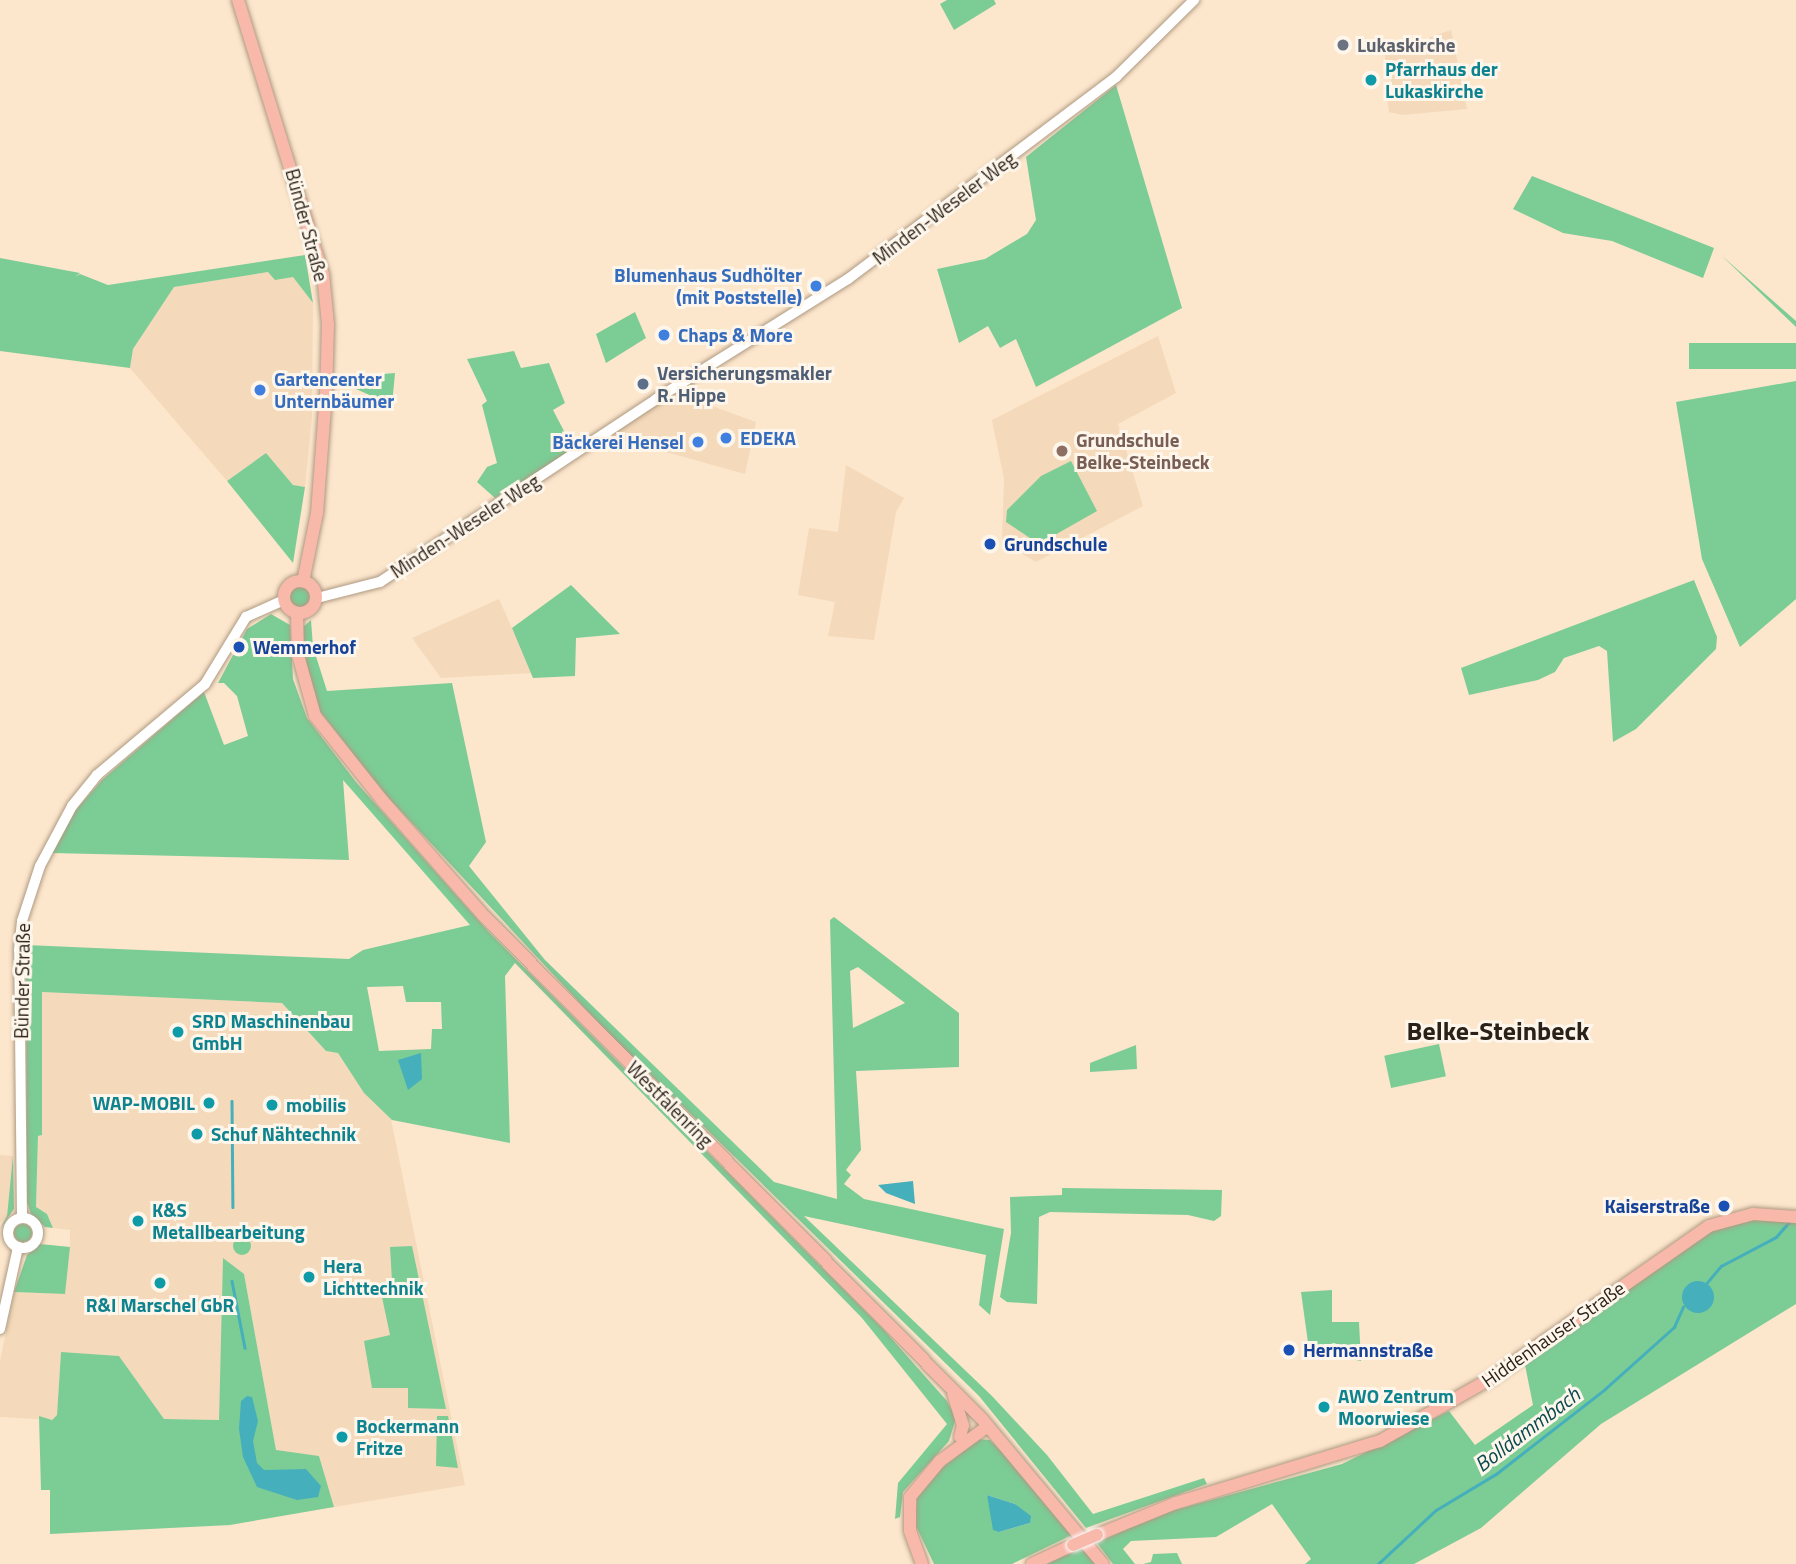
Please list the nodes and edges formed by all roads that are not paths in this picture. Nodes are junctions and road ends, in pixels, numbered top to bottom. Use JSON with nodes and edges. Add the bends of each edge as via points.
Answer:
{"nodes":[{"id":1,"x":238,"y":0,"type":"edge"},
{"id":2,"x":1194,"y":0,"type":"edge"},
{"id":3,"x":303,"y":582,"type":"junction"},
{"id":4,"x":317,"y":598,"type":"junction"},
{"id":5,"x":284,"y":600,"type":"junction"},
{"id":6,"x":298,"y":613,"type":"junction"},
{"id":7,"x":1791,"y":1216,"type":"edge"},
{"id":8,"x":22,"y":1219,"type":"junction"},
{"id":9,"x":18,"y":1247,"type":"junction"},
{"id":10,"x":0,"y":1329,"type":"edge"},
{"id":11,"x":950,"y":1386,"type":"junction"},
{"id":12,"x":985,"y":1423,"type":"junction"},
{"id":13,"x":960,"y":1437,"type":"junction"},
{"id":14,"x":940,"y":1461,"type":"junction"},
{"id":15,"x":916,"y":1545,"type":"junction"},
{"id":16,"x":922,"y":1564,"type":"edge"},
{"id":17,"x":929,"y":1564,"type":"edge"},
{"id":18,"x":1032,"y":1564,"type":"edge"},
{"id":19,"x":1103,"y":1564,"type":"edge"}],
"edges":[{"from":1,"to":3,"type":"main road","name":"Bünder Straße","via":[[323,274],[328,324],[326,407],[317,513]]},
{"from":2,"to":4,"type":"street","name":"Minden-Weseler Weg","via":[[1116,77],[848,279],[380,582],[340,596]]},
{"from":3,"to":4,"type":"main road","via":[[312,586]]},
{"from":3,"to":5,"type":"main road","via":[[289,586]]},
{"from":4,"to":6,"type":"main road","via":[[310,610]]},
{"from":5,"to":6,"type":"main road"},
{"from":5,"to":8,"type":"street","name":"Bünder Straße","via":[[246,617],[205,684],[97,775],[72,806],[40,866],[22,921],[19,950]]},
{"from":6,"to":11,"type":"main road","name":"Westfalenring","via":[[298,655],[315,716],[382,800],[484,916]]},
{"from":7,"to":18,"type":"main road","name":"Hiddenhauser Straße","bridge":true,"via":[[1734,1217],[1700,1231],[1492,1378],[1380,1441],[1176,1503]]},
{"from":8,"to":9,"type":"street","via":[[14,1222],[8,1233]]},
{"from":8,"to":9,"type":"street","via":[[35,1224],[38,1234],[31,1246]]},
{"from":9,"to":10,"type":"street"},
{"from":11,"to":12,"type":"main road","name":"Westfalenring"},
{"from":11,"to":13,"type":"main road","via":[[963,1425]]},
{"from":12,"to":13,"type":"main road"},
{"from":12,"to":14,"type":"main road"},
{"from":12,"to":19,"type":"main road","name":"Westfalenring"},
{"from":13,"to":14,"type":"main road"},
{"from":14,"to":15,"type":"main road","via":[[910,1497],[907,1515]]},
{"from":15,"to":16,"type":"main road"},
{"from":15,"to":17,"type":"main road"}]}
